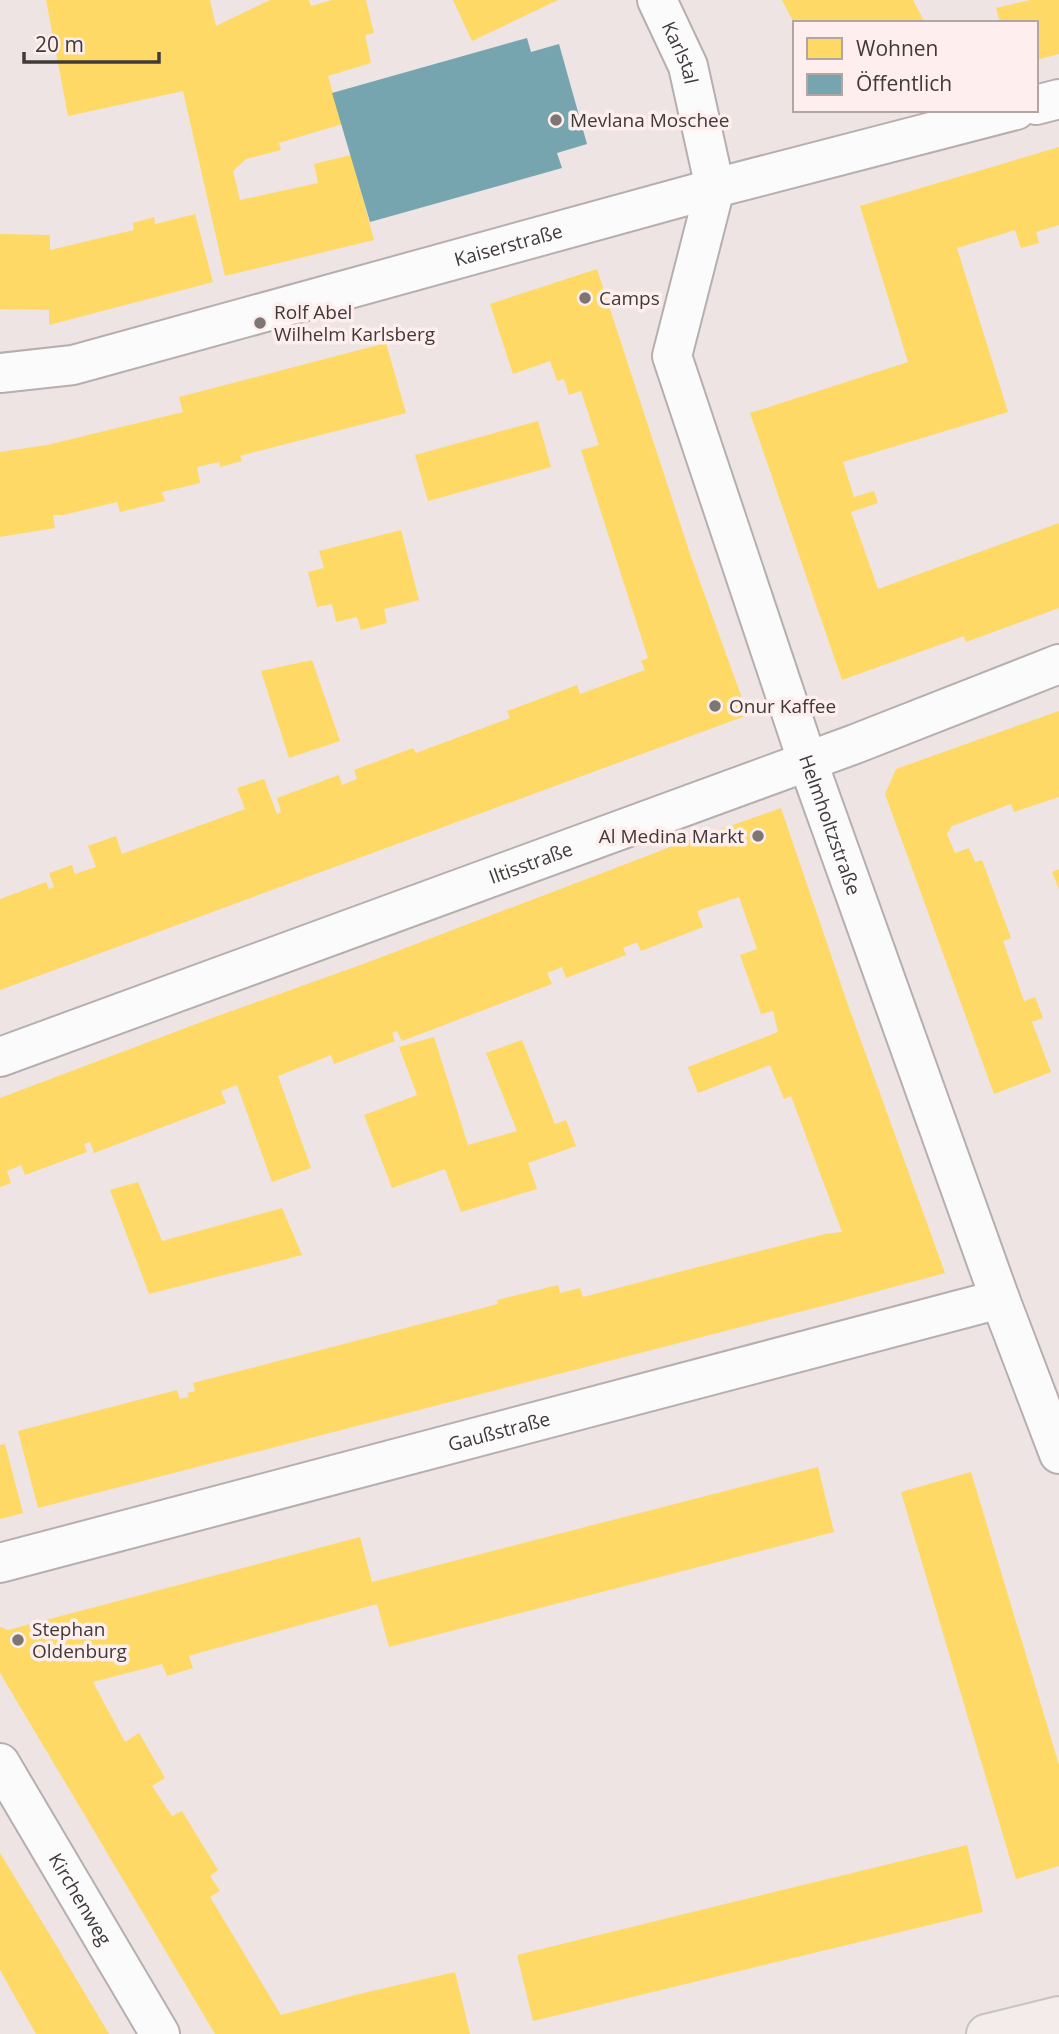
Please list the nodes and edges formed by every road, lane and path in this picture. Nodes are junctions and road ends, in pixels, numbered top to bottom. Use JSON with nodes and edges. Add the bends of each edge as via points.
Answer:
{"nodes":[{"id":1,"x":657,"y":0,"type":"edge"},
{"id":2,"x":1059,"y":99,"type":"edge"},
{"id":3,"x":1038,"y":104,"type":"edge"},
{"id":4,"x":1008,"y":112,"type":"edge"},
{"id":5,"x":715,"y":188,"type":"junction"},
{"id":6,"x":0,"y":373,"type":"edge"},
{"id":7,"x":1059,"y":664,"type":"edge"},
{"id":8,"x":807,"y":760,"type":"junction"},
{"id":9,"x":0,"y":1057,"type":"edge"},
{"id":10,"x":1000,"y":1299,"type":"junction"},
{"id":11,"x":1059,"y":1454,"type":"edge"},
{"id":12,"x":0,"y":1563,"type":"edge"},
{"id":13,"x":0,"y":1763,"type":"edge"},
{"id":14,"x":1059,"y":2016,"type":"edge"},
{"id":15,"x":160,"y":2034,"type":"edge"},
{"id":16,"x":986,"y":2034,"type":"edge"}],
"edges":[{"from":1,"to":5,"type":"street","name":"Karlstal","via":[[688,66]]},
{"from":2,"to":3,"type":"street"},
{"from":4,"to":5,"type":"street","name":"Kaiserstraße"},
{"from":5,"to":6,"type":"street","name":"Kaiserstraße","via":[[73,365]]},
{"from":5,"to":8,"type":"street","name":"Helmholtzstraße","via":[[672,356]]},
{"from":7,"to":8,"type":"street","name":"Iltisstraße"},
{"from":8,"to":9,"type":"street","name":"Iltisstraße"},
{"from":8,"to":10,"type":"street","name":"Helmholtzstraße"},
{"from":10,"to":11,"type":"street","name":"Helmholtzstraße"},
{"from":10,"to":12,"type":"street","name":"Gaußstraße"},
{"from":13,"to":15,"type":"street","name":"Kirchenweg"},
{"from":14,"to":16,"type":"main road"}]}
